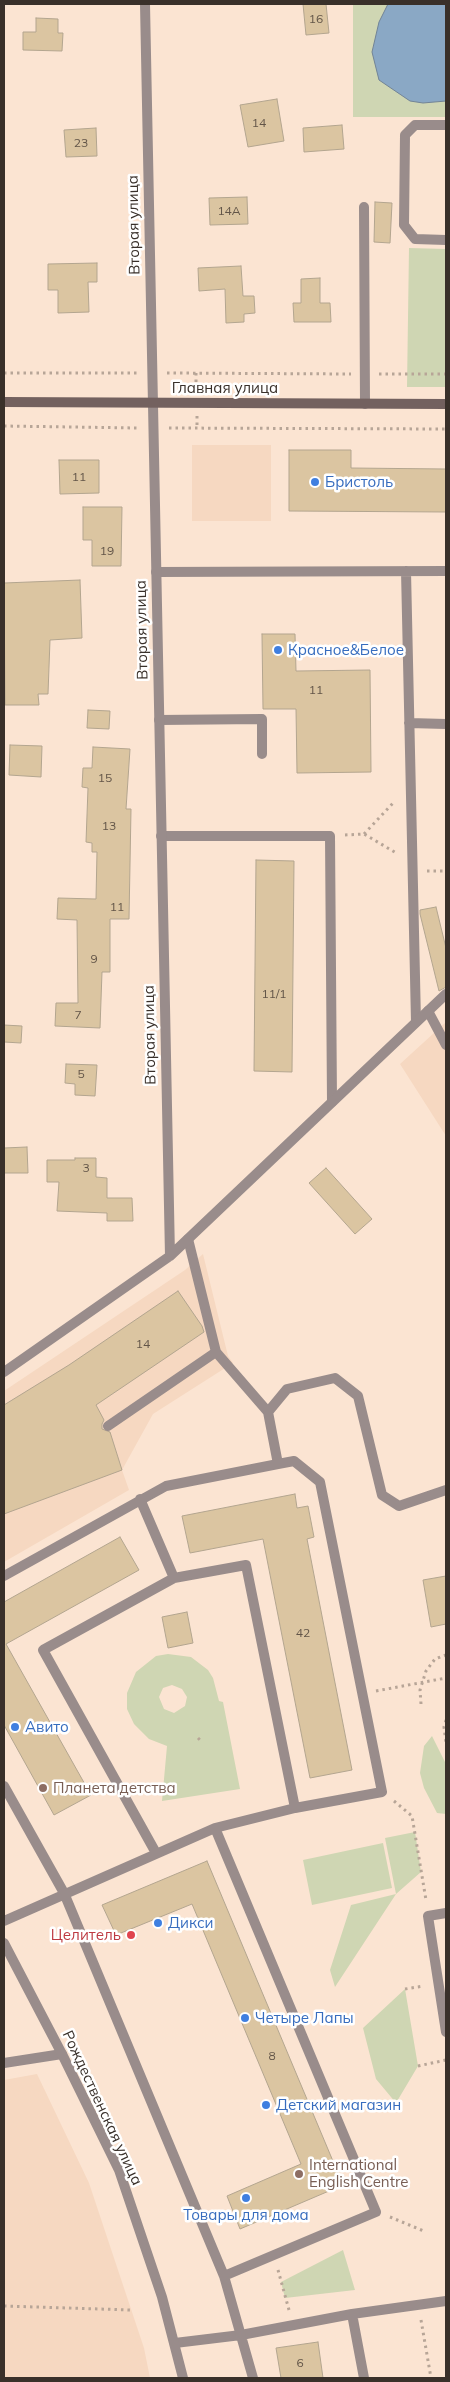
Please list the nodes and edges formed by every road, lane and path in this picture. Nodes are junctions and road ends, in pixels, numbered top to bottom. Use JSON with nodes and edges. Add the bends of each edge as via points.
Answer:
{"nodes":[{"id":1,"x":145,"y":4,"type":"edge"},
{"id":2,"x":446,"y":125,"type":"edge"},
{"id":3,"x":364,"y":207,"type":"dead end"},
{"id":4,"x":446,"y":240,"type":"edge"},
{"id":5,"x":4,"y":372,"type":"edge"},
{"id":6,"x":152,"y":373,"type":"junction"},
{"id":7,"x":364,"y":374,"type":"junction"},
{"id":8,"x":446,"y":374,"type":"edge"},
{"id":9,"x":4,"y":402,"type":"edge"},
{"id":10,"x":153,"y":402,"type":"junction"},
{"id":11,"x":366,"y":404,"type":"junction"},
{"id":12,"x":446,"y":404,"type":"edge"},
{"id":13,"x":4,"y":426,"type":"edge"},
{"id":14,"x":153,"y":428,"type":"junction"},
{"id":15,"x":446,"y":429,"type":"edge"},
{"id":16,"x":406,"y":571,"type":"junction"},
{"id":17,"x":446,"y":571,"type":"edge"},
{"id":18,"x":156,"y":572,"type":"junction"},
{"id":19,"x":159,"y":720,"type":"junction"},
{"id":20,"x":409,"y":723,"type":"junction"},
{"id":21,"x":446,"y":724,"type":"edge"},
{"id":22,"x":262,"y":754,"type":"dead end"},
{"id":23,"x":410,"y":784,"type":"junction"},
{"id":24,"x":364,"y":834,"type":"junction"},
{"id":25,"x":161,"y":836,"type":"junction"},
{"id":26,"x":330,"y":836,"type":"junction"},
{"id":27,"x":412,"y":862,"type":"junction"},
{"id":28,"x":446,"y":871,"type":"edge"},
{"id":29,"x":446,"y":994,"type":"edge"},
{"id":30,"x":428,"y":1011,"type":"junction"},
{"id":31,"x":416,"y":1022,"type":"junction"},
{"id":32,"x":446,"y":1045,"type":"edge"},
{"id":33,"x":332,"y":1102,"type":"junction"},
{"id":34,"x":188,"y":1239,"type":"junction"},
{"id":35,"x":170,"y":1256,"type":"junction"},
{"id":36,"x":216,"y":1352,"type":"junction"},
{"id":37,"x":4,"y":1372,"type":"edge"},
{"id":38,"x":268,"y":1412,"type":"junction"},
{"id":39,"x":108,"y":1426,"type":"dead end"},
{"id":40,"x":278,"y":1464,"type":"junction"},
{"id":41,"x":446,"y":1490,"type":"edge"},
{"id":42,"x":140,"y":1499,"type":"junction"},
{"id":43,"x":4,"y":1576,"type":"edge"},
{"id":44,"x":174,"y":1578,"type":"junction"},
{"id":45,"x":446,"y":1655,"type":"edge"},
{"id":46,"x":446,"y":1678,"type":"edge"},
{"id":47,"x":422,"y":1682,"type":"junction"},
{"id":48,"x":362,"y":1694,"type":"junction"},
{"id":49,"x":422,"y":1704,"type":"dead end"},
{"id":50,"x":446,"y":1720,"type":"edge"},
{"id":51,"x":446,"y":1743,"type":"edge"},
{"id":52,"x":4,"y":1786,"type":"edge"},
{"id":53,"x":382,"y":1792,"type":"junction"},
{"id":54,"x":296,"y":1808,"type":"junction"},
{"id":55,"x":215,"y":1828,"type":"junction"},
{"id":56,"x":156,"y":1853,"type":"junction"},
{"id":57,"x":64,"y":1893,"type":"junction"},
{"id":58,"x":446,"y":1913,"type":"edge"},
{"id":59,"x":428,"y":1916,"type":"junction"},
{"id":60,"x":4,"y":1921,"type":"edge"},
{"id":61,"x":4,"y":1943,"type":"edge"},
{"id":62,"x":446,"y":2032,"type":"edge"},
{"id":63,"x":62,"y":2054,"type":"junction"},
{"id":64,"x":446,"y":2060,"type":"edge"},
{"id":65,"x":4,"y":2063,"type":"edge"},
{"id":66,"x":418,"y":2066,"type":"dead end"},
{"id":67,"x":376,"y":2212,"type":"junction"},
{"id":68,"x":426,"y":2232,"type":"dead end"},
{"id":69,"x":273,"y":2255,"type":"junction"},
{"id":70,"x":224,"y":2276,"type":"junction"},
{"id":71,"x":446,"y":2301,"type":"edge"},
{"id":72,"x":418,"y":2305,"type":"junction"},
{"id":73,"x":4,"y":2306,"type":"edge"},
{"id":74,"x":131,"y":2310,"type":"dead end"},
{"id":75,"x":352,"y":2314,"type":"junction"},
{"id":76,"x":294,"y":2325,"type":"junction"},
{"id":77,"x":241,"y":2335,"type":"junction"},
{"id":78,"x":176,"y":2343,"type":"junction"},
{"id":79,"x":183,"y":2378,"type":"edge"},
{"id":80,"x":253,"y":2378,"type":"edge"},
{"id":81,"x":364,"y":2378,"type":"edge"},
{"id":82,"x":431,"y":2378,"type":"edge"}],
"edges":[{"from":1,"to":6,"type":"street","name":"Вторая улица"},
{"from":2,"to":4,"type":"street","via":[[415,125],[405,135],[404,226],[415,239]]},
{"from":3,"to":7,"type":"street"},
{"from":5,"to":6,"type":"path"},
{"from":6,"to":7,"type":"path"},
{"from":6,"to":10,"type":"street","name":"Вторая улица"},
{"from":7,"to":8,"type":"path"},
{"from":7,"to":11,"type":"street"},
{"from":9,"to":10,"type":"street","name":"Главная улица"},
{"from":10,"to":11,"type":"street","name":"Главная улица"},
{"from":10,"to":14,"type":"street","name":"Вторая улица"},
{"from":11,"to":12,"type":"street","name":"Главная улица"},
{"from":13,"to":14,"type":"path"},
{"from":14,"to":15,"type":"path"},
{"from":14,"to":18,"type":"street","name":"Вторая улица"},
{"from":16,"to":17,"type":"street"},
{"from":16,"to":18,"type":"street"},
{"from":16,"to":20,"type":"street"},
{"from":18,"to":19,"type":"street","name":"Вторая улица"},
{"from":19,"to":22,"type":"street","via":[[262,719]]},
{"from":19,"to":25,"type":"street","name":"Вторая улица"},
{"from":20,"to":21,"type":"street"},
{"from":20,"to":23,"type":"street"},
{"from":23,"to":24,"type":"path"},
{"from":23,"to":27,"type":"street"},
{"from":24,"to":26,"type":"path"},
{"from":24,"to":27,"type":"path"},
{"from":25,"to":26,"type":"street"},
{"from":25,"to":35,"type":"street","name":"Вторая улица"},
{"from":26,"to":33,"type":"street"},
{"from":27,"to":28,"type":"path","via":[[425,871]]},
{"from":27,"to":31,"type":"street"},
{"from":29,"to":30,"type":"street"},
{"from":30,"to":31,"type":"street"},
{"from":30,"to":32,"type":"street"},
{"from":31,"to":33,"type":"street"},
{"from":33,"to":34,"type":"street"},
{"from":34,"to":35,"type":"street"},
{"from":34,"to":36,"type":"street"},
{"from":35,"to":37,"type":"street"},
{"from":36,"to":38,"type":"street"},
{"from":36,"to":39,"type":"street"},
{"from":38,"to":40,"type":"street"},
{"from":38,"to":41,"type":"street","via":[[287,1389],[336,1378],[358,1396],[382,1495],[399,1506]]},
{"from":40,"to":42,"type":"street","via":[[166,1486]]},
{"from":40,"to":48,"type":"street","via":[[294,1461],[320,1482]]},
{"from":42,"to":43,"type":"street"},
{"from":42,"to":44,"type":"street"},
{"from":44,"to":54,"type":"street","via":[[246,1564]]},
{"from":44,"to":56,"type":"street","via":[[43,1650]]},
{"from":45,"to":47,"type":"path","via":[[431,1662]]},
{"from":46,"to":47,"type":"path"},
{"from":47,"to":48,"type":"path"},
{"from":47,"to":49,"type":"path"},
{"from":48,"to":53,"type":"street"},
{"from":50,"to":51,"type":"path"},
{"from":52,"to":57,"type":"street"},
{"from":53,"to":54,"type":"street"},
{"from":53,"to":59,"type":"path","via":[[412,1816]]},
{"from":54,"to":55,"type":"street"},
{"from":55,"to":56,"type":"street"},
{"from":55,"to":67,"type":"street"},
{"from":56,"to":57,"type":"street"},
{"from":57,"to":60,"type":"street"},
{"from":57,"to":70,"type":"street"},
{"from":58,"to":59,"type":"street"},
{"from":59,"to":62,"type":"street"},
{"from":61,"to":63,"type":"street","name":"Рождественская улица"},
{"from":63,"to":65,"type":"street"},
{"from":63,"to":78,"type":"street","name":"Рождественская улица","via":[[118,2170]]},
{"from":64,"to":66,"type":"path"},
{"from":67,"to":68,"type":"path"},
{"from":67,"to":69,"type":"street"},
{"from":69,"to":70,"type":"street"},
{"from":69,"to":76,"type":"path"},
{"from":70,"to":77,"type":"street"},
{"from":71,"to":72,"type":"street"},
{"from":72,"to":75,"type":"street"},
{"from":72,"to":82,"type":"path"},
{"from":73,"to":74,"type":"path"},
{"from":75,"to":76,"type":"street"},
{"from":75,"to":81,"type":"street"},
{"from":76,"to":77,"type":"street"},
{"from":77,"to":78,"type":"street"},
{"from":77,"to":80,"type":"street"},
{"from":78,"to":79,"type":"street","name":"Рождественская улица"}]}
